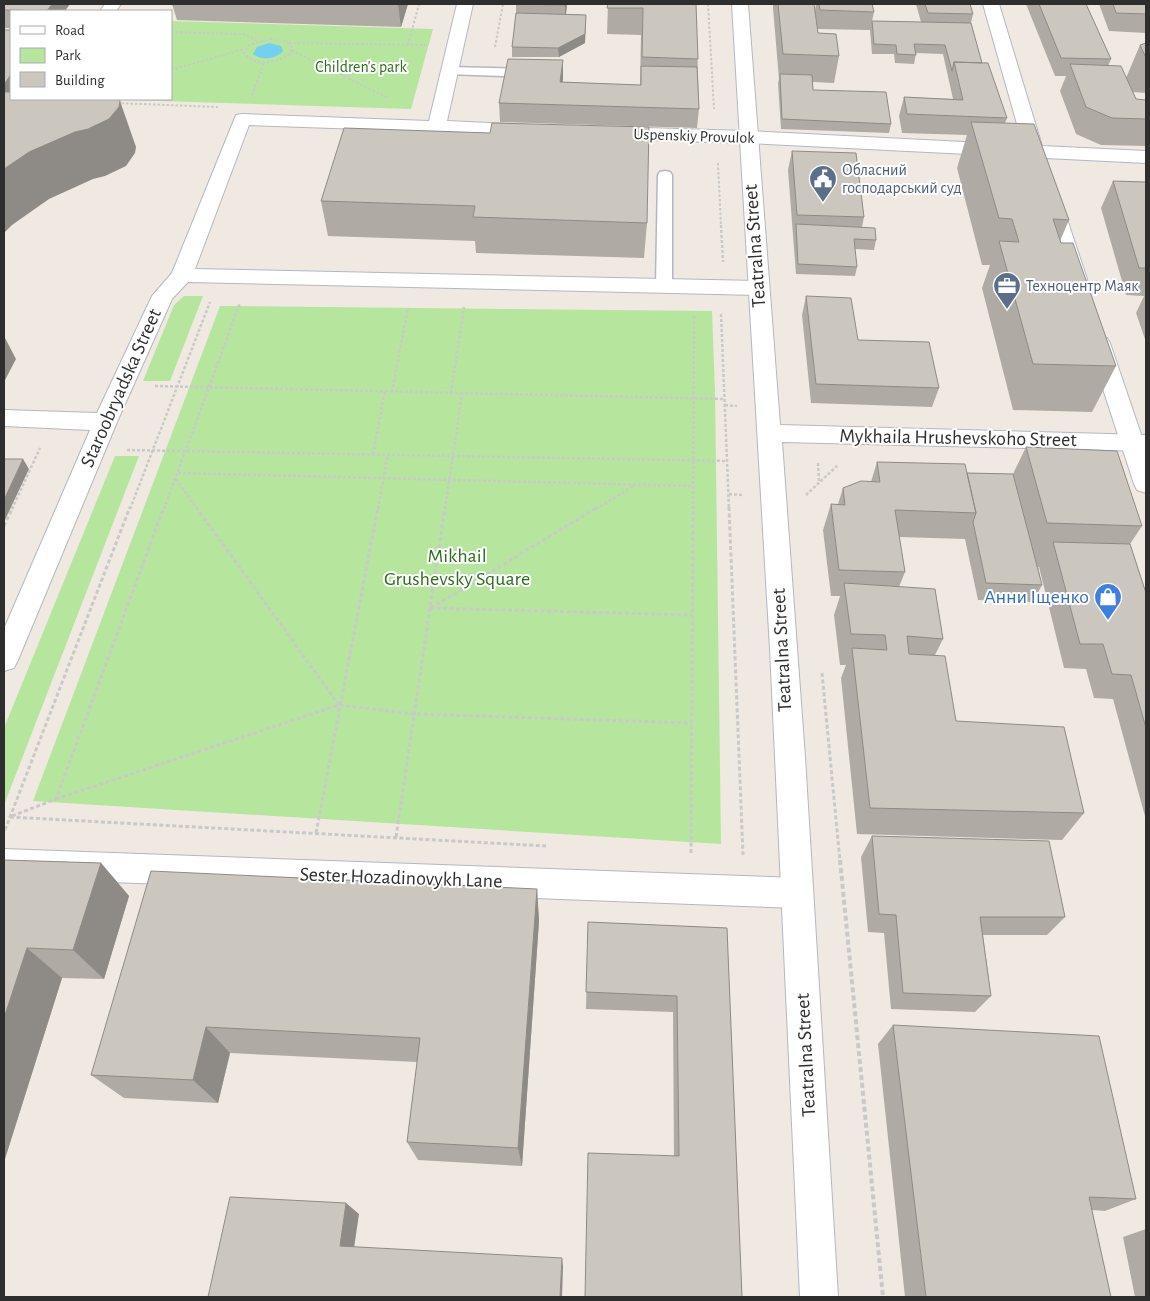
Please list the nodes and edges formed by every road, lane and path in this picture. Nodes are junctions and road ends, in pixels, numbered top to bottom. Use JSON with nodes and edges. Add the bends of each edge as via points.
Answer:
{"nodes":[{"id":1,"x":437,"y":4,"type":"edge"},
{"id":2,"x":465,"y":4,"type":"edge"},
{"id":3,"x":503,"y":4,"type":"edge"},
{"id":4,"x":708,"y":4,"type":"edge"},
{"id":5,"x":740,"y":4,"type":"edge"},
{"id":6,"x":990,"y":4,"type":"edge"},
{"id":7,"x":172,"y":32,"type":"edge"},
{"id":8,"x":258,"y":41,"type":"junction"},
{"id":9,"x":290,"y":43,"type":"junction"},
{"id":10,"x":408,"y":45,"type":"junction"},
{"id":11,"x":429,"y":45,"type":"dead end"},
{"id":12,"x":245,"y":49,"type":"junction"},
{"id":13,"x":292,"y":50,"type":"junction"},
{"id":14,"x":264,"y":63,"type":"junction"},
{"id":15,"x":172,"y":70,"type":"edge"},
{"id":16,"x":450,"y":71,"type":"junction"},
{"id":17,"x":490,"y":72,"type":"junction"},
{"id":18,"x":546,"y":73,"type":"edge"},
{"id":19,"x":255,"y":88,"type":"dead end"},
{"id":20,"x":395,"y":101,"type":"dead end"},
{"id":21,"x":437,"y":127,"type":"junction"},
{"id":22,"x":547,"y":131,"type":"edge"},
{"id":23,"x":596,"y":132,"type":"edge"},
{"id":24,"x":716,"y":136,"type":"junction"},
{"id":25,"x":747,"y":137,"type":"junction"},
{"id":26,"x":1034,"y":151,"type":"junction"},
{"id":27,"x":1146,"y":157,"type":"edge"},
{"id":28,"x":665,"y":175,"type":"dead end"},
{"id":29,"x":182,"y":275,"type":"junction"},
{"id":30,"x":220,"y":276,"type":"junction"},
{"id":31,"x":664,"y":286,"type":"junction"},
{"id":32,"x":721,"y":288,"type":"junction"},
{"id":33,"x":758,"y":288,"type":"junction"},
{"id":34,"x":241,"y":299,"type":"dead end"},
{"id":35,"x":1084,"y":300,"type":"edge"},
{"id":36,"x":408,"y":304,"type":"dead end"},
{"id":37,"x":464,"y":306,"type":"dead end"},
{"id":38,"x":694,"y":314,"type":"dead end"},
{"id":39,"x":1094,"y":327,"type":"edge"},
{"id":40,"x":177,"y":386,"type":"junction"},
{"id":41,"x":210,"y":387,"type":"junction"},
{"id":42,"x":386,"y":391,"type":"junction"},
{"id":43,"x":392,"y":392,"type":"junction"},
{"id":44,"x":451,"y":393,"type":"junction"},
{"id":45,"x":462,"y":393,"type":"junction"},
{"id":46,"x":117,"y":395,"type":"junction"},
{"id":47,"x":693,"y":398,"type":"junction"},
{"id":48,"x":724,"y":399,"type":"junction"},
{"id":49,"x":4,"y":418,"type":"edge"},
{"id":50,"x":105,"y":422,"type":"junction"},
{"id":51,"x":769,"y":433,"type":"junction"},
{"id":52,"x":1139,"y":443,"type":"edge"},
{"id":53,"x":40,"y":448,"type":"dead end"},
{"id":54,"x":126,"y":450,"type":"dead end"},
{"id":55,"x":152,"y":450,"type":"junction"},
{"id":56,"x":186,"y":451,"type":"junction"},
{"id":57,"x":373,"y":454,"type":"junction"},
{"id":58,"x":388,"y":454,"type":"junction"},
{"id":59,"x":453,"y":456,"type":"junction"},
{"id":60,"x":693,"y":460,"type":"junction"},
{"id":61,"x":727,"y":461,"type":"junction"},
{"id":62,"x":846,"y":466,"type":"dead end"},
{"id":63,"x":178,"y":472,"type":"junction"},
{"id":64,"x":383,"y":478,"type":"junction"},
{"id":65,"x":175,"y":479,"type":"junction"},
{"id":66,"x":449,"y":480,"type":"junction"},
{"id":67,"x":636,"y":484,"type":"junction"},
{"id":68,"x":1146,"y":484,"type":"edge"},
{"id":69,"x":692,"y":486,"type":"junction"},
{"id":70,"x":805,"y":496,"type":"dead end"},
{"id":71,"x":4,"y":526,"type":"edge"},
{"id":72,"x":430,"y":608,"type":"junction"},
{"id":73,"x":692,"y":615,"type":"junction"},
{"id":74,"x":4,"y":660,"type":"edge"},
{"id":75,"x":821,"y":664,"type":"dead end"},
{"id":76,"x":339,"y":705,"type":"junction"},
{"id":77,"x":414,"y":714,"type":"junction"},
{"id":78,"x":691,"y":723,"type":"junction"},
{"id":79,"x":56,"y":799,"type":"junction"},
{"id":80,"x":10,"y":817,"type":"junction"},
{"id":81,"x":316,"y":833,"type":"junction"},
{"id":82,"x":4,"y":834,"type":"edge"},
{"id":83,"x":396,"y":838,"type":"junction"},
{"id":84,"x":552,"y":846,"type":"dead end"},
{"id":85,"x":681,"y":853,"type":"dead end"},
{"id":86,"x":690,"y":854,"type":"junction"},
{"id":87,"x":699,"y":854,"type":"dead end"},
{"id":88,"x":735,"y":856,"type":"dead end"},
{"id":89,"x":4,"y":862,"type":"edge"},
{"id":90,"x":797,"y":893,"type":"junction"},
{"id":91,"x":819,"y":1297,"type":"edge"},
{"id":92,"x":883,"y":1297,"type":"edge"}],
"edges":[{"from":1,"to":10,"type":"path","via":[[419,4]]},
{"from":2,"to":16,"type":"street"},
{"from":3,"to":17,"type":"path"},
{"from":4,"to":24,"type":"path"},
{"from":5,"to":25,"type":"street","name":"Teatralna Street"},
{"from":6,"to":26,"type":"street"},
{"from":7,"to":8,"type":"path","via":[[244,34]]},
{"from":8,"to":9,"type":"path","via":[[278,39]]},
{"from":8,"to":12,"type":"path"},
{"from":9,"to":10,"type":"path"},
{"from":9,"to":13,"type":"path"},
{"from":10,"to":11,"type":"path"},
{"from":12,"to":14,"type":"path","via":[[250,60]]},
{"from":12,"to":15,"type":"path"},
{"from":13,"to":14,"type":"path","via":[[286,58]]},
{"from":13,"to":20,"type":"path"},
{"from":14,"to":19,"type":"path"},
{"from":16,"to":17,"type":"lane"},
{"from":16,"to":21,"type":"street"},
{"from":17,"to":18,"type":"lane"},
{"from":21,"to":22,"type":"street"},
{"from":21,"to":29,"type":"street","name":"Staroobryadska Street","via":[[242,119]]},
{"from":23,"to":24,"type":"street","name":"Uspenskiy Provulok"},
{"from":24,"to":25,"type":"street","name":"Uspenskiy Provulok"},
{"from":24,"to":32,"type":"path","via":[[723,260]]},
{"from":25,"to":26,"type":"street","name":"Uspenskiy Provulok"},
{"from":25,"to":33,"type":"street","name":"Teatralna Street"},
{"from":26,"to":27,"type":"street","name":"Uspenskiy Provulok"},
{"from":26,"to":35,"type":"street"},
{"from":28,"to":31,"type":"lane"},
{"from":29,"to":30,"type":"street"},
{"from":29,"to":46,"type":"street","name":"Staroobryadska Street","via":[[162,296]]},
{"from":30,"to":31,"type":"street"},
{"from":30,"to":40,"type":"path"},
{"from":31,"to":32,"type":"street"},
{"from":32,"to":33,"type":"street"},
{"from":32,"to":48,"type":"path"},
{"from":33,"to":51,"type":"street","name":"Teatralna Street"},
{"from":34,"to":41,"type":"path"},
{"from":36,"to":43,"type":"path"},
{"from":37,"to":44,"type":"path"},
{"from":38,"to":47,"type":"path"},
{"from":39,"to":52,"type":"street"},
{"from":40,"to":41,"type":"path"},
{"from":40,"to":46,"type":"path","via":[[142,386],[138,395]]},
{"from":40,"to":55,"type":"path"},
{"from":41,"to":42,"type":"path"},
{"from":41,"to":56,"type":"path"},
{"from":42,"to":43,"type":"path"},
{"from":42,"to":57,"type":"path"},
{"from":43,"to":44,"type":"path"},
{"from":44,"to":45,"type":"path"},
{"from":45,"to":47,"type":"path"},
{"from":45,"to":59,"type":"path"},
{"from":46,"to":50,"type":"street","name":"Staroobryadska Street"},
{"from":47,"to":48,"type":"path"},
{"from":47,"to":60,"type":"path"},
{"from":48,"to":61,"type":"path"},
{"from":49,"to":50,"type":"street"},
{"from":50,"to":74,"type":"street","name":"Staroobryadska Street"},
{"from":51,"to":52,"type":"street","name":"Mykhaila Hrushevskoho Street"},
{"from":51,"to":90,"type":"street","name":"Teatralna Street"},
{"from":52,"to":68,"type":"street"},
{"from":53,"to":71,"type":"path"},
{"from":54,"to":55,"type":"path"},
{"from":55,"to":56,"type":"path"},
{"from":55,"to":80,"type":"path"},
{"from":56,"to":57,"type":"path"},
{"from":56,"to":63,"type":"path"},
{"from":57,"to":58,"type":"path"},
{"from":58,"to":59,"type":"path"},
{"from":58,"to":64,"type":"path"},
{"from":59,"to":60,"type":"path"},
{"from":59,"to":66,"type":"path"},
{"from":60,"to":61,"type":"path"},
{"from":60,"to":69,"type":"path"},
{"from":61,"to":88,"type":"path","via":[[744,856]]},
{"from":62,"to":70,"type":"path","via":[[836,466]]},
{"from":63,"to":64,"type":"path"},
{"from":63,"to":65,"type":"path"},
{"from":64,"to":66,"type":"path"},
{"from":64,"to":76,"type":"path"},
{"from":65,"to":76,"type":"path"},
{"from":65,"to":79,"type":"path"},
{"from":66,"to":67,"type":"path"},
{"from":66,"to":72,"type":"path"},
{"from":67,"to":69,"type":"path"},
{"from":67,"to":72,"type":"path"},
{"from":69,"to":73,"type":"path"},
{"from":72,"to":73,"type":"path"},
{"from":72,"to":77,"type":"path"},
{"from":73,"to":78,"type":"path"},
{"from":75,"to":92,"type":"path"},
{"from":76,"to":77,"type":"path"},
{"from":76,"to":79,"type":"path"},
{"from":76,"to":81,"type":"path"},
{"from":77,"to":78,"type":"path"},
{"from":77,"to":83,"type":"path"},
{"from":78,"to":86,"type":"path"},
{"from":79,"to":80,"type":"path"},
{"from":80,"to":81,"type":"path"},
{"from":80,"to":82,"type":"path"},
{"from":81,"to":83,"type":"path"},
{"from":83,"to":84,"type":"path"},
{"from":85,"to":86,"type":"path"},
{"from":86,"to":87,"type":"path"},
{"from":89,"to":90,"type":"street","name":"Sester Hozadinovykh Lane"},
{"from":90,"to":91,"type":"street","name":"Teatralna Street"}]}
